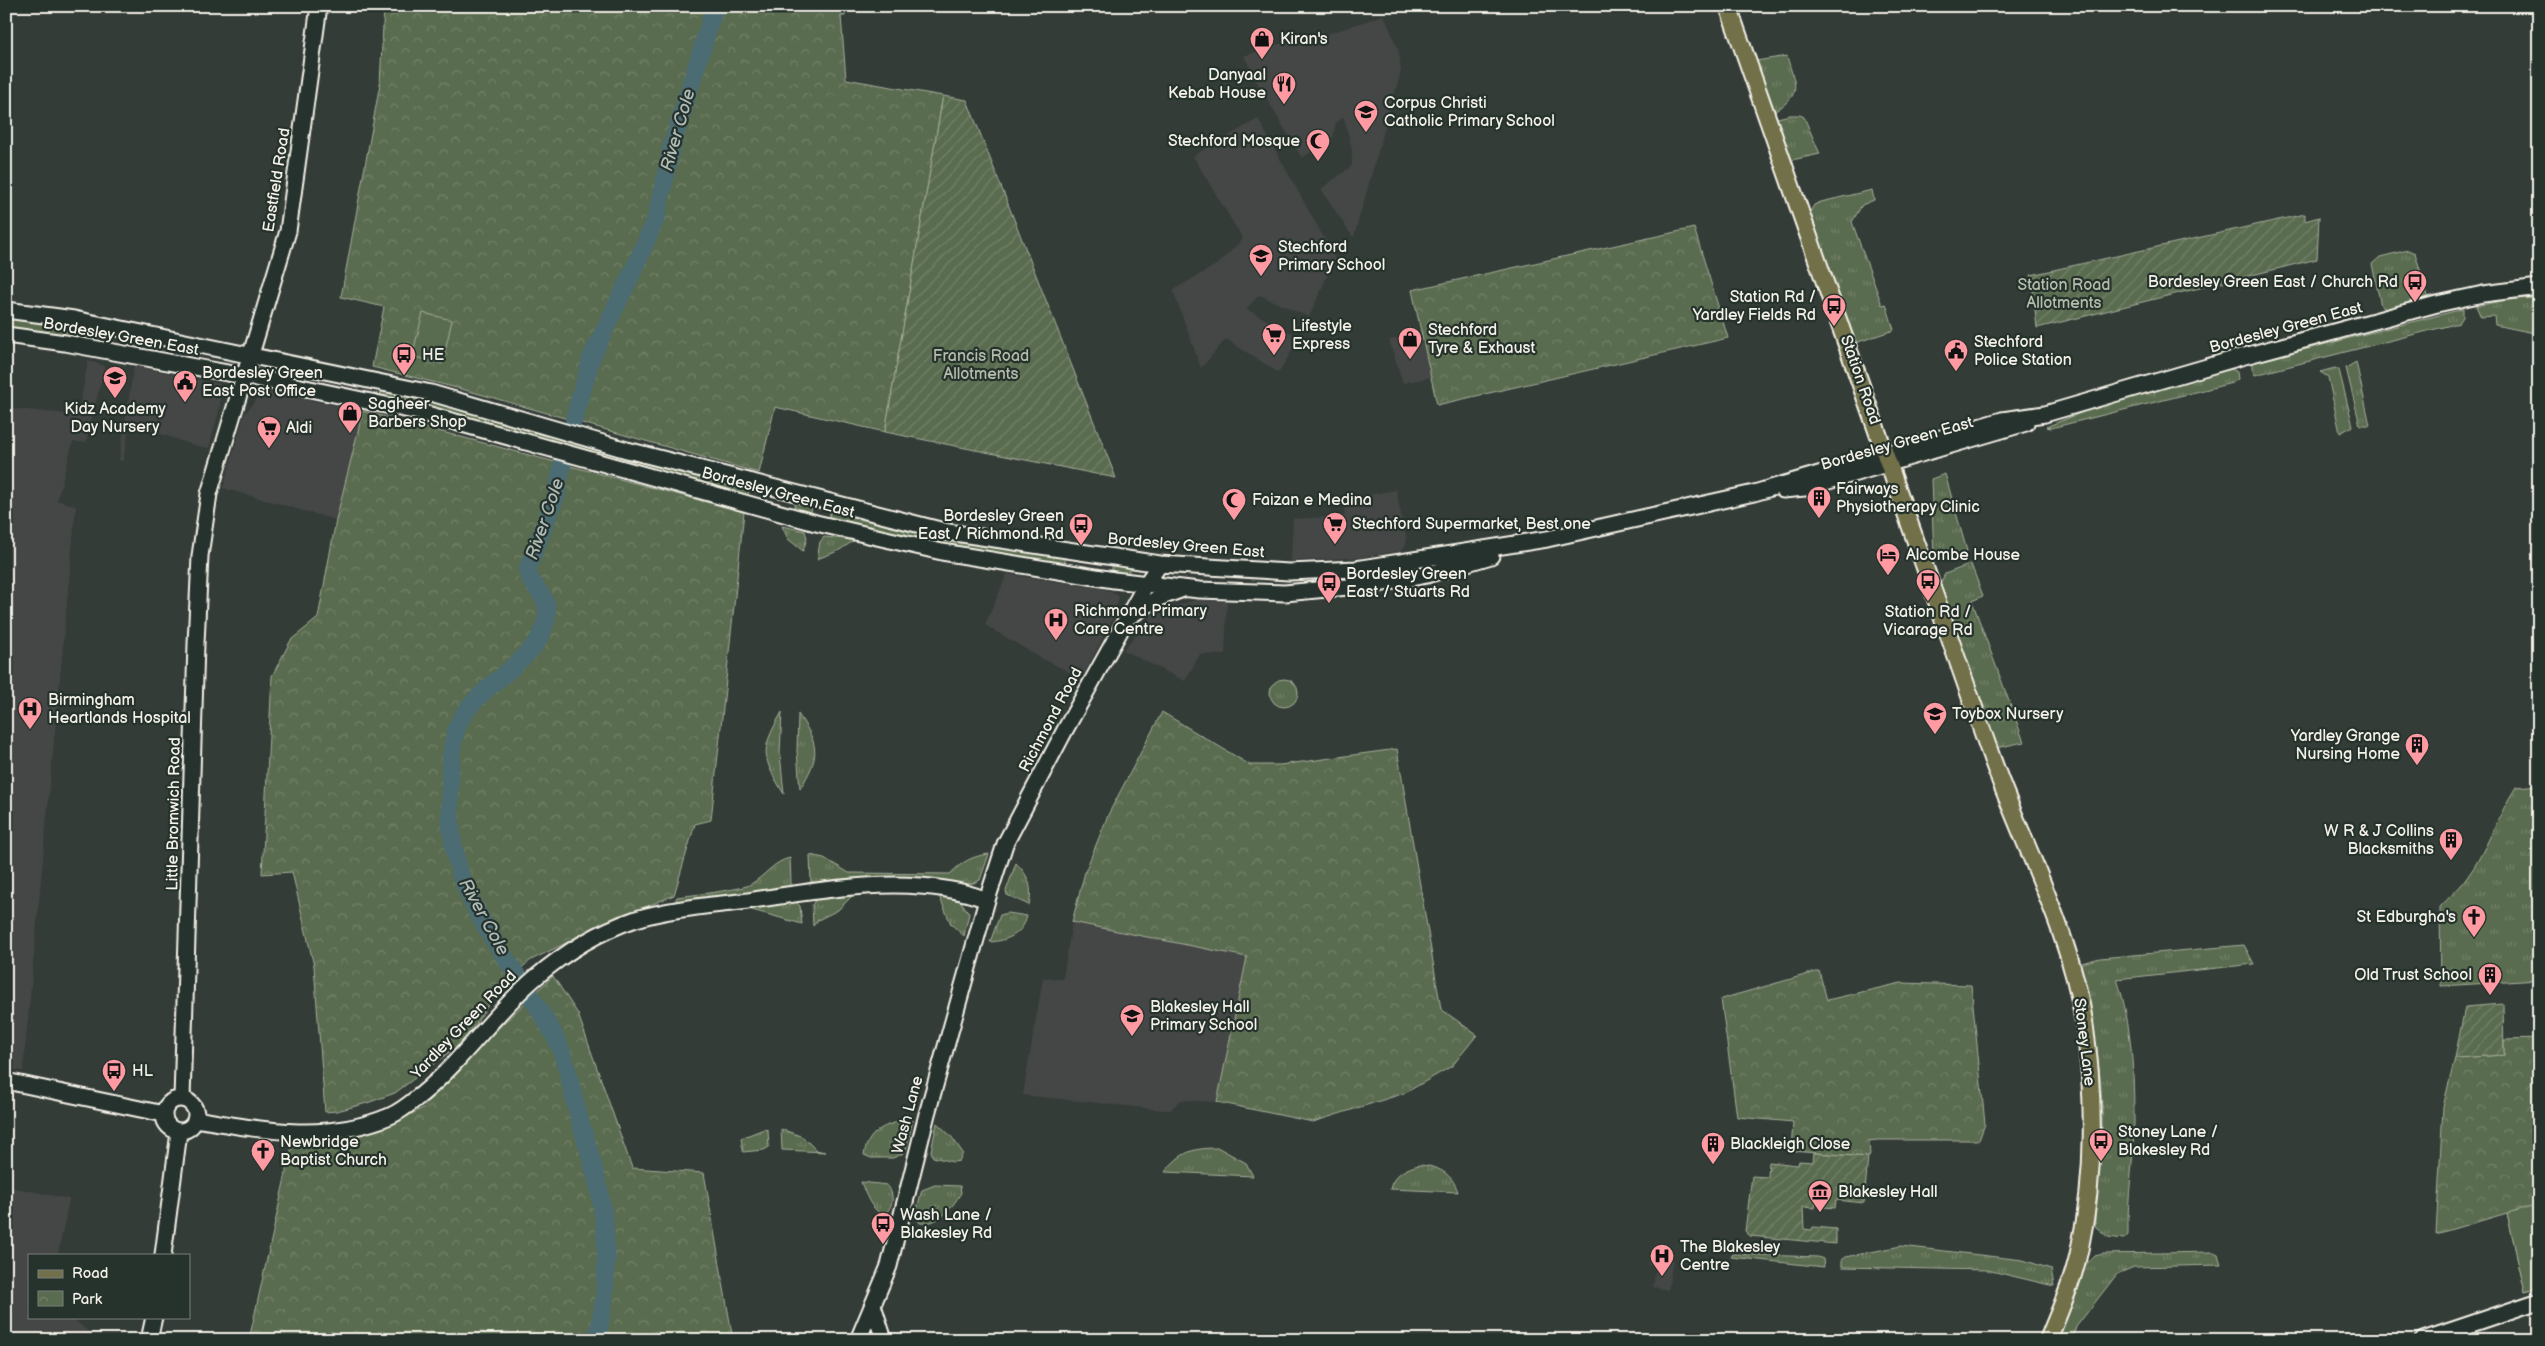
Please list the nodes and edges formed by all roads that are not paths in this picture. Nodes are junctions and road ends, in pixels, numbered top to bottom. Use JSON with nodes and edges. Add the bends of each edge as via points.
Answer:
{"nodes":[{"id":1,"x":319,"y":6,"type":"edge"},
{"id":2,"x":1728,"y":6,"type":"edge"},
{"id":3,"x":2539,"y":287,"type":"edge"},
{"id":4,"x":6,"y":310,"type":"edge"},
{"id":5,"x":6,"y":335,"type":"edge"},
{"id":6,"x":249,"y":355,"type":"junction"},
{"id":7,"x":244,"y":377,"type":"junction"},
{"id":8,"x":1887,"y":458,"type":"junction"},
{"id":9,"x":1754,"y":493,"type":"junction"},
{"id":10,"x":1548,"y":539,"type":"junction"},
{"id":11,"x":1160,"y":564,"type":"junction"},
{"id":12,"x":1114,"y":580,"type":"junction"},
{"id":13,"x":1146,"y":584,"type":"junction"},
{"id":14,"x":1186,"y":588,"type":"junction"},
{"id":15,"x":1128,"y":617,"type":"junction"},
{"id":16,"x":1990,"y":754,"type":"joint"},
{"id":17,"x":987,"y":900,"type":"junction"},
{"id":18,"x":6,"y":1081,"type":"edge"},
{"id":19,"x":182,"y":1099,"type":"junction"},
{"id":20,"x":164,"y":1114,"type":"junction"},
{"id":21,"x":196,"y":1119,"type":"junction"},
{"id":22,"x":179,"y":1132,"type":"junction"},
{"id":23,"x":163,"y":1254,"type":"edge"},
{"id":24,"x":2539,"y":1300,"type":"edge"},
{"id":25,"x":873,"y":1305,"type":"junction"},
{"id":26,"x":154,"y":1318,"type":"edge"},
{"id":27,"x":149,"y":1340,"type":"edge"},
{"id":28,"x":858,"y":1340,"type":"edge"},
{"id":29,"x":884,"y":1340,"type":"edge"},
{"id":30,"x":2048,"y":1340,"type":"edge"},
{"id":31,"x":2423,"y":1340,"type":"edge"}],
"edges":[{"from":1,"to":6,"type":"street","name":"Eastfield Road","via":[[288,231]]},
{"from":2,"to":8,"type":"main road","name":"Station Road"},
{"from":3,"to":8,"type":"street","name":"Bordesley Green East","via":[[2436,304],[2045,414],[2002,420]]},
{"from":4,"to":6,"type":"street","name":"Bordesley Green East","via":[[74,319]]},
{"from":5,"to":7,"type":"street","name":"Bordesley Green East"},
{"from":6,"to":7,"type":"street","name":"Little Bromwich Road"},
{"from":6,"to":11,"type":"street","name":"Bordesley Green East","via":[[431,393],[627,450],[944,531]]},
{"from":7,"to":12,"type":"street","name":"Bordesley Green East","via":[[423,413],[816,523],[942,552]]},
{"from":7,"to":19,"type":"street","name":"Little Bromwich Road","via":[[209,494],[200,556]]},
{"from":8,"to":9,"type":"street","name":"Bordesley Green East"},
{"from":8,"to":9,"type":"street","name":"Bordesley Green East","via":[[1805,488]]},
{"from":8,"to":16,"type":"main road","name":"Station Road"},
{"from":9,"to":10,"type":"street","name":"Bordesley Green East"},
{"from":10,"to":11,"type":"street","name":"Bordesley Green East","via":[[1356,569],[1289,572]]},
{"from":10,"to":14,"type":"street","name":"Bordesley Green East","via":[[1427,575],[1379,584],[1285,593]]},
{"from":11,"to":13,"type":"street","name":"Richmond Road"},
{"from":12,"to":13,"type":"street","name":"Bordesley Green East"},
{"from":12,"to":15,"type":"street","via":[[1127,594]]},
{"from":13,"to":14,"type":"street","name":"Bordesley Green East"},
{"from":13,"to":15,"type":"street","name":"Richmond Road"},
{"from":14,"to":15,"type":"street","via":[[1156,599]]},
{"from":15,"to":17,"type":"street","name":"Richmond Road","via":[[1005,844]]},
{"from":16,"to":30,"type":"main road","name":"Stoney Lane","via":[[2067,956],[2084,1019],[2088,1053],[2091,1107],[2086,1210],[2077,1257]]},
{"from":17,"to":21,"type":"street","name":"Yardley Green Road","via":[[969,892],[880,885],[637,919],[569,952],[536,976],[514,996],[445,1075],[391,1115],[342,1129],[313,1132],[273,1132]]},
{"from":17,"to":25,"type":"street","name":"Wash Lane","via":[[911,1171],[889,1266]]},
{"from":18,"to":20,"type":"street"},
{"from":19,"to":20,"type":"street","via":[[168,1104]]},
{"from":19,"to":21,"type":"street","via":[[191,1103]]},
{"from":20,"to":22,"type":"street","via":[[168,1126]]},
{"from":21,"to":22,"type":"street","via":[[188,1129]]},
{"from":22,"to":23,"type":"street"},
{"from":24,"to":31,"type":"street"},
{"from":25,"to":28,"type":"street","name":"Wash Lane"},
{"from":25,"to":29,"type":"street"},
{"from":26,"to":27,"type":"street"}]}
